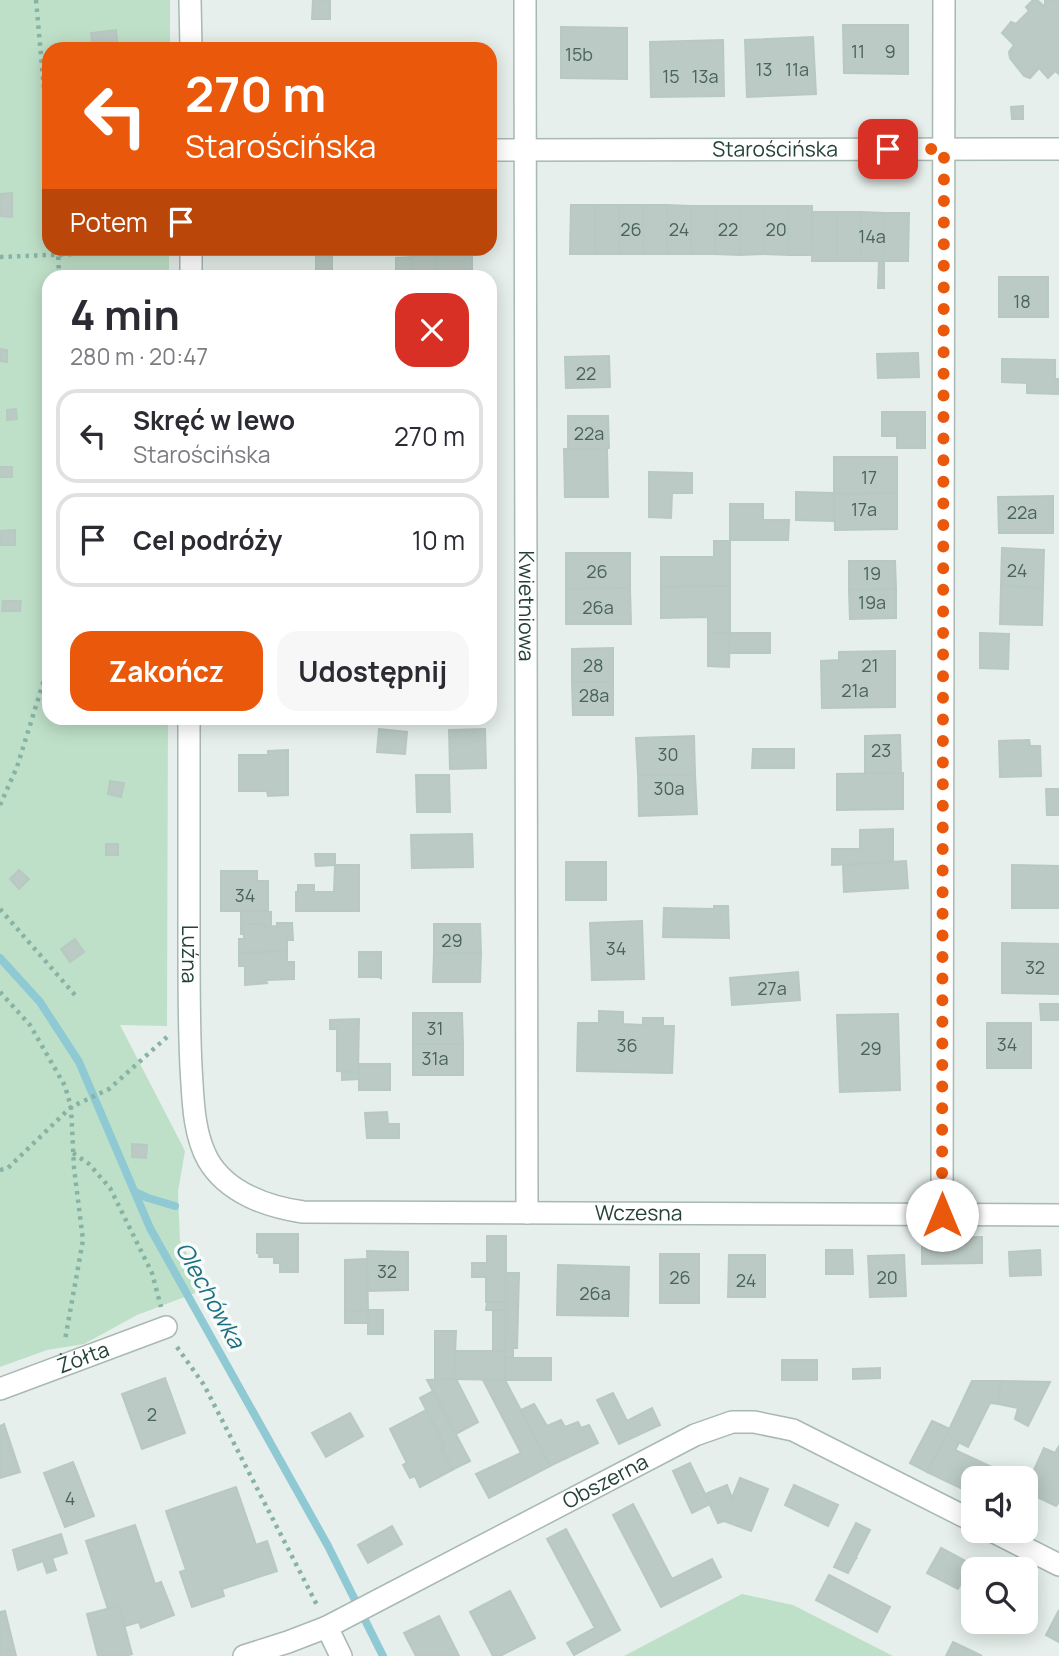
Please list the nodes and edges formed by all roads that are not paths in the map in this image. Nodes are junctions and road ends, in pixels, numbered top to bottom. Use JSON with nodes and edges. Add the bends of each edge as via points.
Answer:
{"nodes":[{"id":1,"x":190,"y":0,"type":"edge"},
{"id":2,"x":525,"y":0,"type":"edge"},
{"id":3,"x":944,"y":0,"type":"edge"},
{"id":4,"x":191,"y":42,"type":"edge"},
{"id":5,"x":944,"y":149,"type":"junction"},
{"id":6,"x":1059,"y":149,"type":"edge"},
{"id":7,"x":497,"y":150,"type":"edge"},
{"id":8,"x":526,"y":150,"type":"junction"},
{"id":9,"x":190,"y":725,"type":"edge"},
{"id":10,"x":226,"y":1181,"type":"joint"},
{"id":11,"x":527,"y":1213,"type":"junction"},
{"id":12,"x":942,"y":1215,"type":"junction"},
{"id":13,"x":1059,"y":1215,"type":"edge"},
{"id":14,"x":166,"y":1327,"type":"road end"},
{"id":15,"x":0,"y":1389,"type":"edge"},
{"id":16,"x":961,"y":1515,"type":"edge"},
{"id":17,"x":1016,"y":1543,"type":"edge"},
{"id":18,"x":1059,"y":1565,"type":"edge"},
{"id":19,"x":334,"y":1623,"type":"junction"},
{"id":20,"x":244,"y":1656,"type":"edge"},
{"id":21,"x":341,"y":1656,"type":"edge"}],
"edges":[{"from":1,"to":4,"type":"street"},
{"from":2,"to":8,"type":"street","name":"Kwietniowa"},
{"from":3,"to":5,"type":"street"},
{"from":5,"to":6,"type":"street","name":"Starościńska"},
{"from":5,"to":8,"type":"street","name":"Starościńska"},
{"from":5,"to":12,"type":"street"},
{"from":7,"to":8,"type":"street","name":"Starościńska"},
{"from":8,"to":11,"type":"street","name":"Kwietniowa"},
{"from":9,"to":10,"type":"street","name":"Luźna","via":[[193,1093],[199,1139],[209,1162]]},
{"from":10,"to":11,"type":"street","name":"Wczesna","via":[[247,1196],[303,1212]]},
{"from":11,"to":12,"type":"street","name":"Wczesna"},
{"from":12,"to":13,"type":"street","name":"Wczesna"},
{"from":14,"to":15,"type":"street","name":"Żółta"},
{"from":16,"to":19,"type":"street","name":"Obszerna","via":[[793,1430],[732,1422],[695,1435]]},
{"from":17,"to":18,"type":"street"},
{"from":19,"to":20,"type":"street","name":"Obszerna"},
{"from":19,"to":21,"type":"street"}]}
